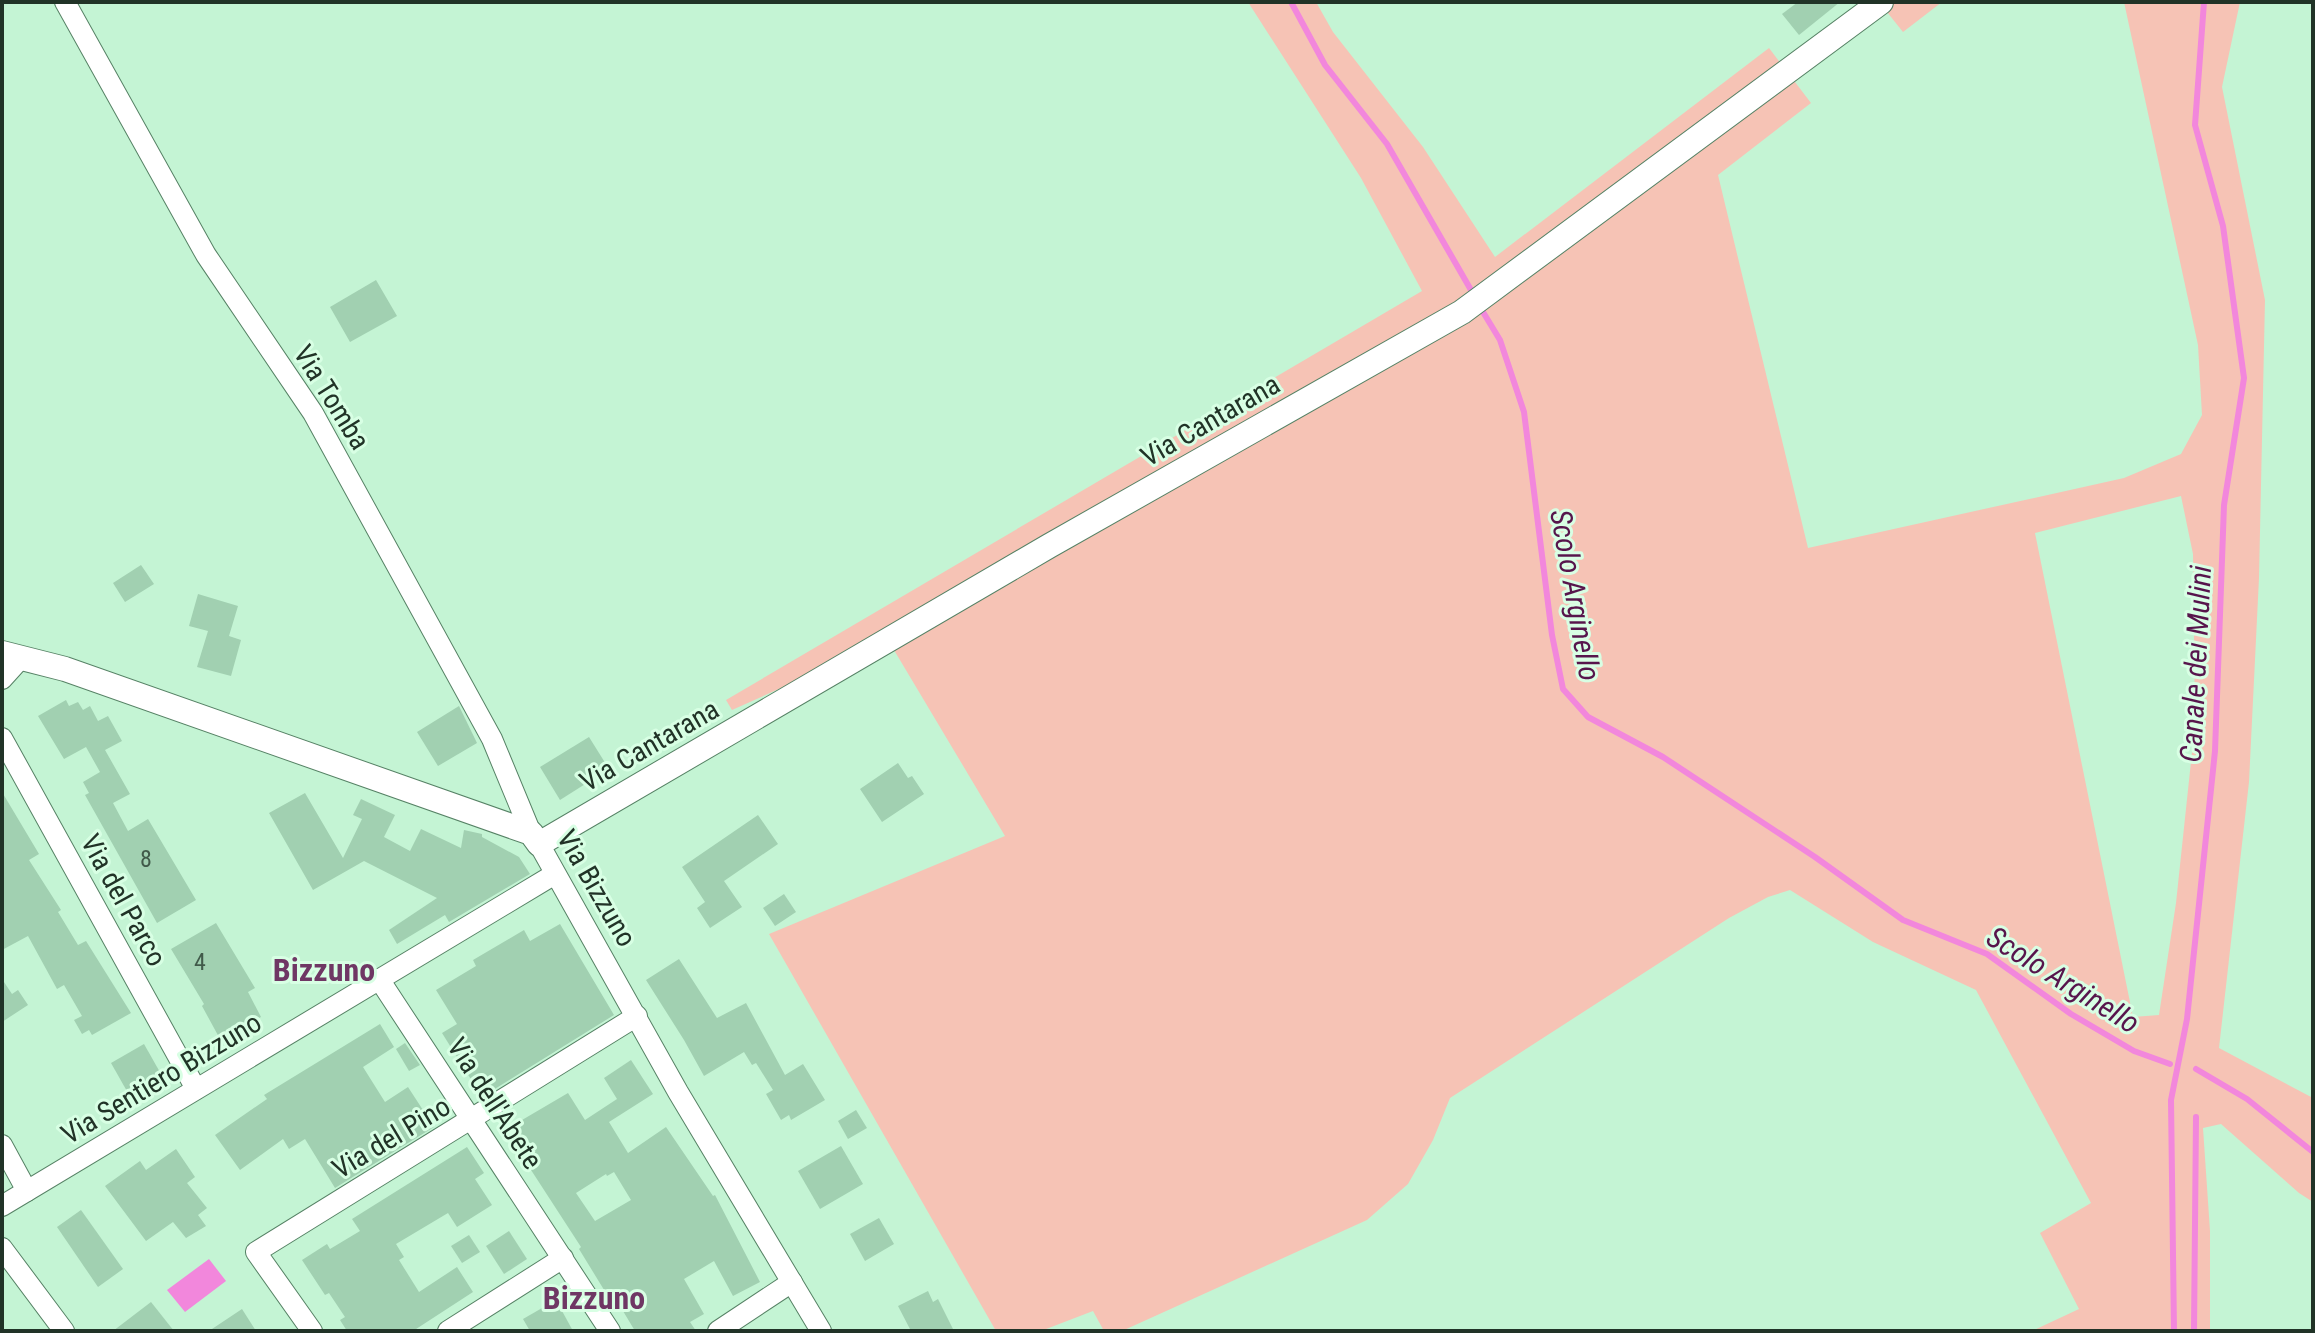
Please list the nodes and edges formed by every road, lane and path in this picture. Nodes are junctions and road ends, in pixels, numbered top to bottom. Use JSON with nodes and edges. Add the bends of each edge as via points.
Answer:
{"nodes":[{"id":1,"x":65,"y":2,"type":"edge"},
{"id":2,"x":1881,"y":2,"type":"edge"},
{"id":3,"x":12,"y":655,"type":"edge"},
{"id":4,"x":2,"y":679,"type":"edge"},
{"id":5,"x":2,"y":738,"type":"edge"},
{"id":6,"x":535,"y":838,"type":"junction"},
{"id":7,"x":555,"y":874,"type":"junction"},
{"id":8,"x":379,"y":979,"type":"junction"},
{"id":9,"x":637,"y":1016,"type":"junction"},
{"id":10,"x":196,"y":1089,"type":"junction"},
{"id":11,"x":473,"y":1119,"type":"junction"},
{"id":12,"x":2,"y":1145,"type":"edge"},
{"id":13,"x":27,"y":1191,"type":"junction"},
{"id":14,"x":2,"y":1206,"type":"edge"},
{"id":15,"x":2,"y":1248,"type":"edge"},
{"id":16,"x":563,"y":1258,"type":"junction"},
{"id":17,"x":792,"y":1282,"type":"junction"},
{"id":18,"x":64,"y":1331,"type":"edge"},
{"id":19,"x":312,"y":1331,"type":"edge"},
{"id":20,"x":448,"y":1331,"type":"edge"},
{"id":21,"x":610,"y":1331,"type":"edge"},
{"id":22,"x":718,"y":1331,"type":"edge"},
{"id":23,"x":821,"y":1331,"type":"edge"}],
"edges":[{"from":1,"to":6,"type":"street","name":"Via Tomba","via":[[206,255],[313,413],[492,739]]},
{"from":2,"to":6,"type":"street","name":"Via Cantarana","via":[[1477,301]]},
{"from":3,"to":4,"type":"street"},
{"from":3,"to":6,"type":"street","name":"Via Bizzuno","via":[[65,669]]},
{"from":5,"to":10,"type":"street","name":"Via del Parco"},
{"from":6,"to":7,"type":"street","name":"Via Bizzuno"},
{"from":7,"to":8,"type":"street","name":"Via Sentiero Bizzuno"},
{"from":7,"to":9,"type":"street","name":"Via Bizzuno"},
{"from":8,"to":10,"type":"street","name":"Via Sentiero Bizzuno"},
{"from":8,"to":11,"type":"street","name":"Via dell'Abete"},
{"from":9,"to":11,"type":"street","name":"Via del Pino"},
{"from":9,"to":17,"type":"street","name":"Via Bizzuno"},
{"from":10,"to":13,"type":"street","name":"Via Sentiero Bizzuno"},
{"from":11,"to":16,"type":"street","name":"Via dell'Abete"},
{"from":11,"to":19,"type":"street","name":"Via del Pino","via":[[256,1252]]},
{"from":12,"to":13,"type":"street"},
{"from":13,"to":14,"type":"street","name":"Via Sentiero Bizzuno"},
{"from":15,"to":18,"type":"street"},
{"from":16,"to":20,"type":"street"},
{"from":16,"to":21,"type":"street","name":"Via dell'Abete"},
{"from":17,"to":22,"type":"street"},
{"from":17,"to":23,"type":"street","name":"Via Bizzuno"}]}
